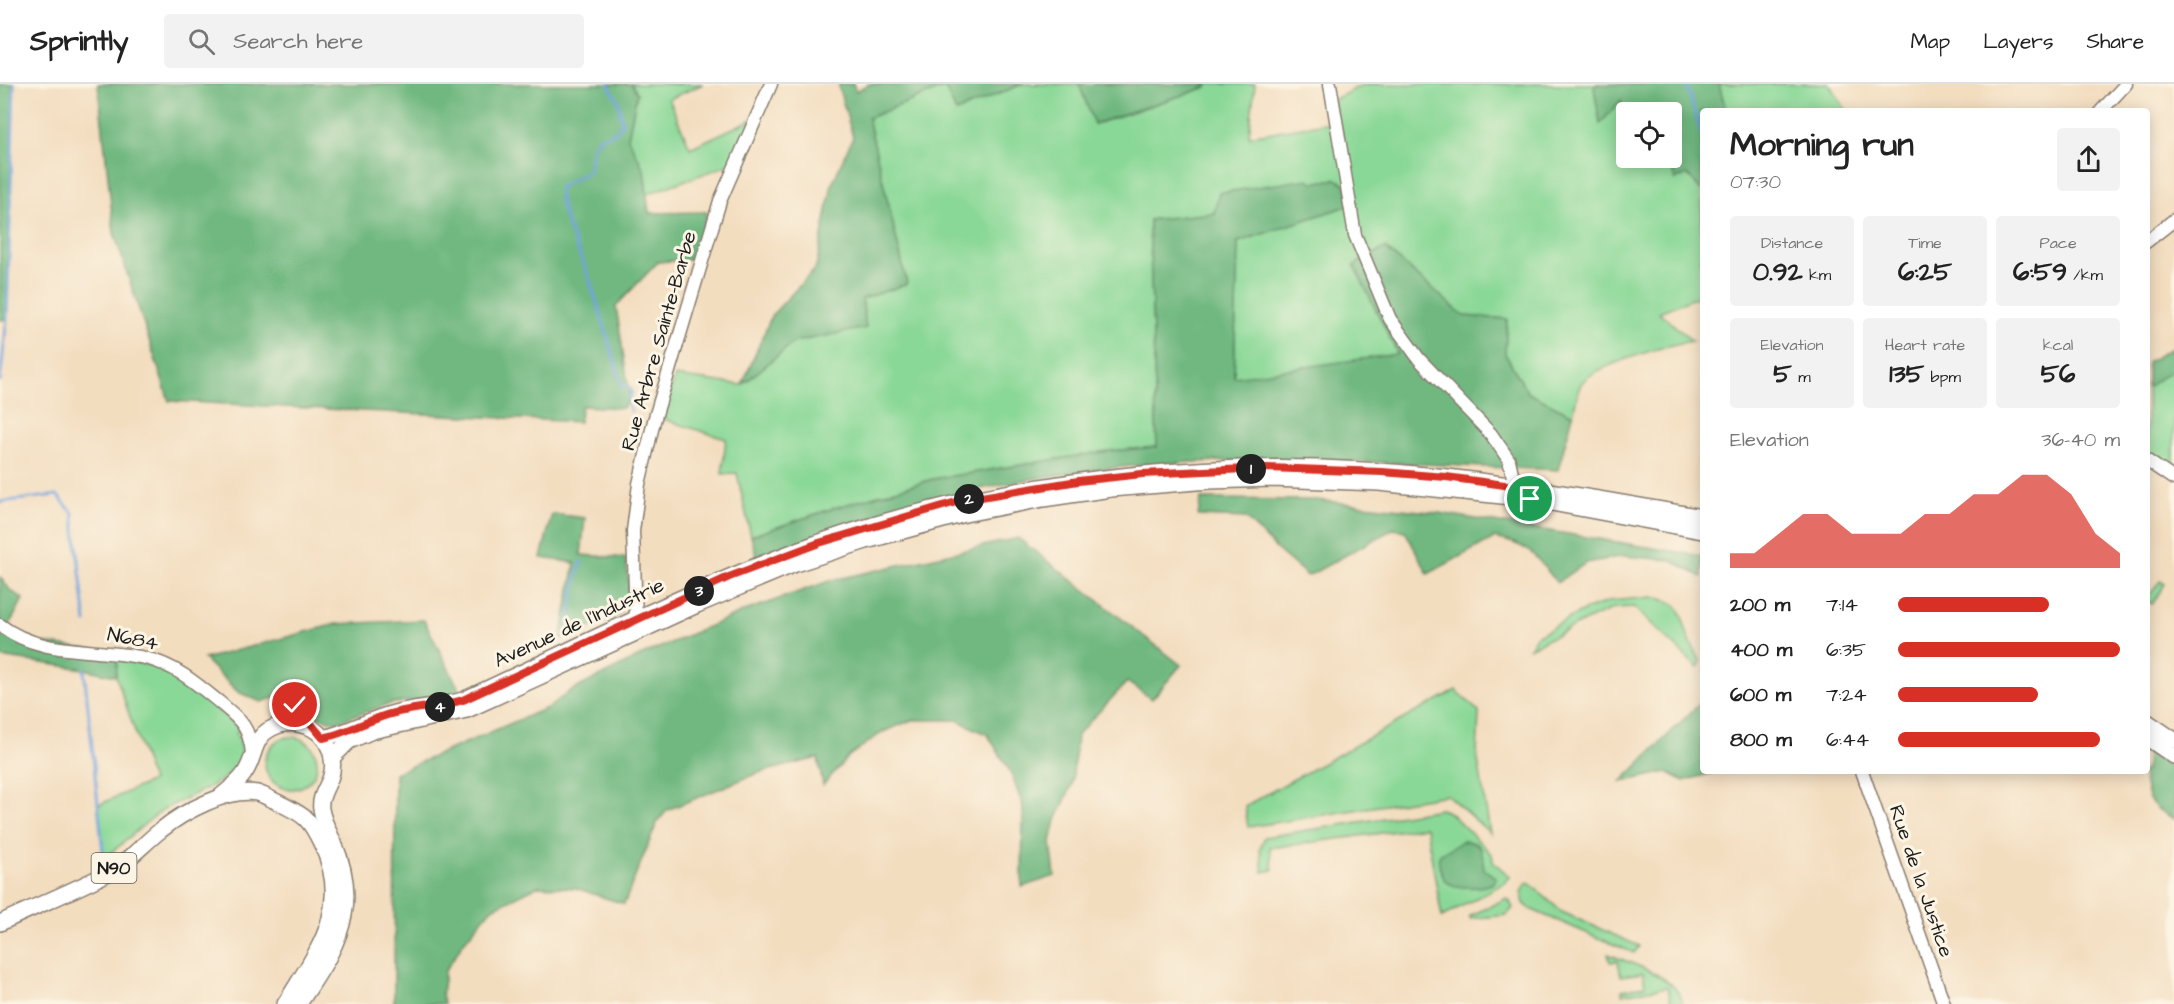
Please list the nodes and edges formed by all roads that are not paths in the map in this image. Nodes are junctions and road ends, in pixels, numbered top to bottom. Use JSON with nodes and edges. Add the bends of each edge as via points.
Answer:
{"nodes":[{"id":1,"x":771,"y":84,"type":"edge"},
{"id":2,"x":1330,"y":84,"type":"edge"},
{"id":3,"x":2126,"y":84,"type":"edge"},
{"id":4,"x":2104,"y":108,"type":"edge"},
{"id":5,"x":2174,"y":220,"type":"edge"},
{"id":6,"x":2150,"y":239,"type":"edge"},
{"id":7,"x":2150,"y":463,"type":"edge"},
{"id":8,"x":2174,"y":478,"type":"edge"},
{"id":9,"x":1512,"y":486,"type":"junction"},
{"id":10,"x":1492,"y":496,"type":"junction"},
{"id":11,"x":1530,"y":499,"type":"junction"},
{"id":12,"x":1700,"y":517,"type":"edge"},
{"id":13,"x":1700,"y":531,"type":"edge"},
{"id":14,"x":636,"y":619,"type":"junction"},
{"id":15,"x":0,"y":625,"type":"edge"},
{"id":16,"x":629,"y":636,"type":"junction"},
{"id":17,"x":244,"y":723,"type":"junction"},
{"id":18,"x":2150,"y":724,"type":"edge"},
{"id":19,"x":275,"y":727,"type":"junction"},
{"id":20,"x":319,"y":734,"type":"junction"},
{"id":21,"x":2150,"y":740,"type":"edge"},
{"id":22,"x":2174,"y":740,"type":"edge"},
{"id":23,"x":2174,"y":756,"type":"edge"},
{"id":24,"x":251,"y":757,"type":"junction"},
{"id":25,"x":332,"y":758,"type":"junction"},
{"id":26,"x":1863,"y":774,"type":"edge"},
{"id":27,"x":324,"y":788,"type":"junction"},
{"id":28,"x":218,"y":798,"type":"junction"},
{"id":29,"x":272,"y":799,"type":"junction"},
{"id":30,"x":0,"y":922,"type":"edge"},
{"id":31,"x":285,"y":1004,"type":"edge"},
{"id":32,"x":299,"y":1004,"type":"edge"},
{"id":33,"x":1944,"y":1004,"type":"edge"}],
"edges":[{"from":1,"to":14,"type":"street","name":"Rue Arbre Sainte-Barbe","via":[[720,201],[654,422],[633,531]]},
{"from":2,"to":9,"type":"street","via":[[1355,235],[1390,319],[1419,358],[1491,434],[1509,460]]},
{"from":3,"to":4,"type":"street"},
{"from":5,"to":6,"type":"street"},
{"from":7,"to":8,"type":"street"},
{"from":9,"to":10,"type":"street"},
{"from":9,"to":11,"type":"street"},
{"from":9,"to":12,"type":"main road","name":"Avenue de l'Industrie"},
{"from":9,"to":14,"type":"main road","name":"Avenue de l'Industrie","via":[[1382,472],[1267,468],[1151,473],[1033,488],[963,500],[819,543],[729,577]]},
{"from":10,"to":11,"type":"main road","name":"Avenue de l'Industrie"},
{"from":10,"to":16,"type":"main road","name":"Avenue de l'Industrie","via":[[1379,483],[1272,479],[1112,489],[1042,499],[965,514],[795,564]]},
{"from":11,"to":13,"type":"main road","name":"Avenue de l'Industrie"},
{"from":14,"to":16,"type":"street"},
{"from":14,"to":20,"type":"main road","name":"Avenue de l'Industrie","via":[[463,700],[394,713],[342,734]]},
{"from":15,"to":17,"type":"street","name":"N684","number":"N684","via":[[32,642],[137,657],[170,667],[190,677]]},
{"from":16,"to":25,"type":"main road","name":"Avenue de l'Industrie","via":[[467,710],[372,731],[349,741]]},
{"from":17,"to":19,"type":"street","name":"N684","number":"N684"},
{"from":17,"to":24,"type":"street","via":[[251,739]]},
{"from":18,"to":22,"type":"main road"},
{"from":19,"to":20,"type":"main road","via":[[292,723]]},
{"from":19,"to":24,"type":"main road","number":"N90","via":[[261,737]]},
{"from":20,"to":25,"type":"main road","via":[[328,744]]},
{"from":21,"to":23,"type":"main road"},
{"from":24,"to":28,"type":"main road","number":"N90","via":[[244,774]]},
{"from":24,"to":29,"type":"main road","via":[[256,783]]},
{"from":25,"to":27,"type":"main road"},
{"from":26,"to":33,"type":"street","name":"Rue de la Justice"},
{"from":27,"to":29,"type":"main road","number":"N90","via":[[317,796],[298,804]]},
{"from":27,"to":32,"type":"main road","via":[[321,809],[344,871],[347,897],[340,932]]},
{"from":28,"to":29,"type":"main road","number":"N90","via":[[256,793]]},
{"from":28,"to":30,"type":"main road","number":"N90","via":[[176,819],[109,872]]},
{"from":29,"to":31,"type":"main road","via":[[306,817],[313,827],[329,868],[334,902],[320,947]]}]}
